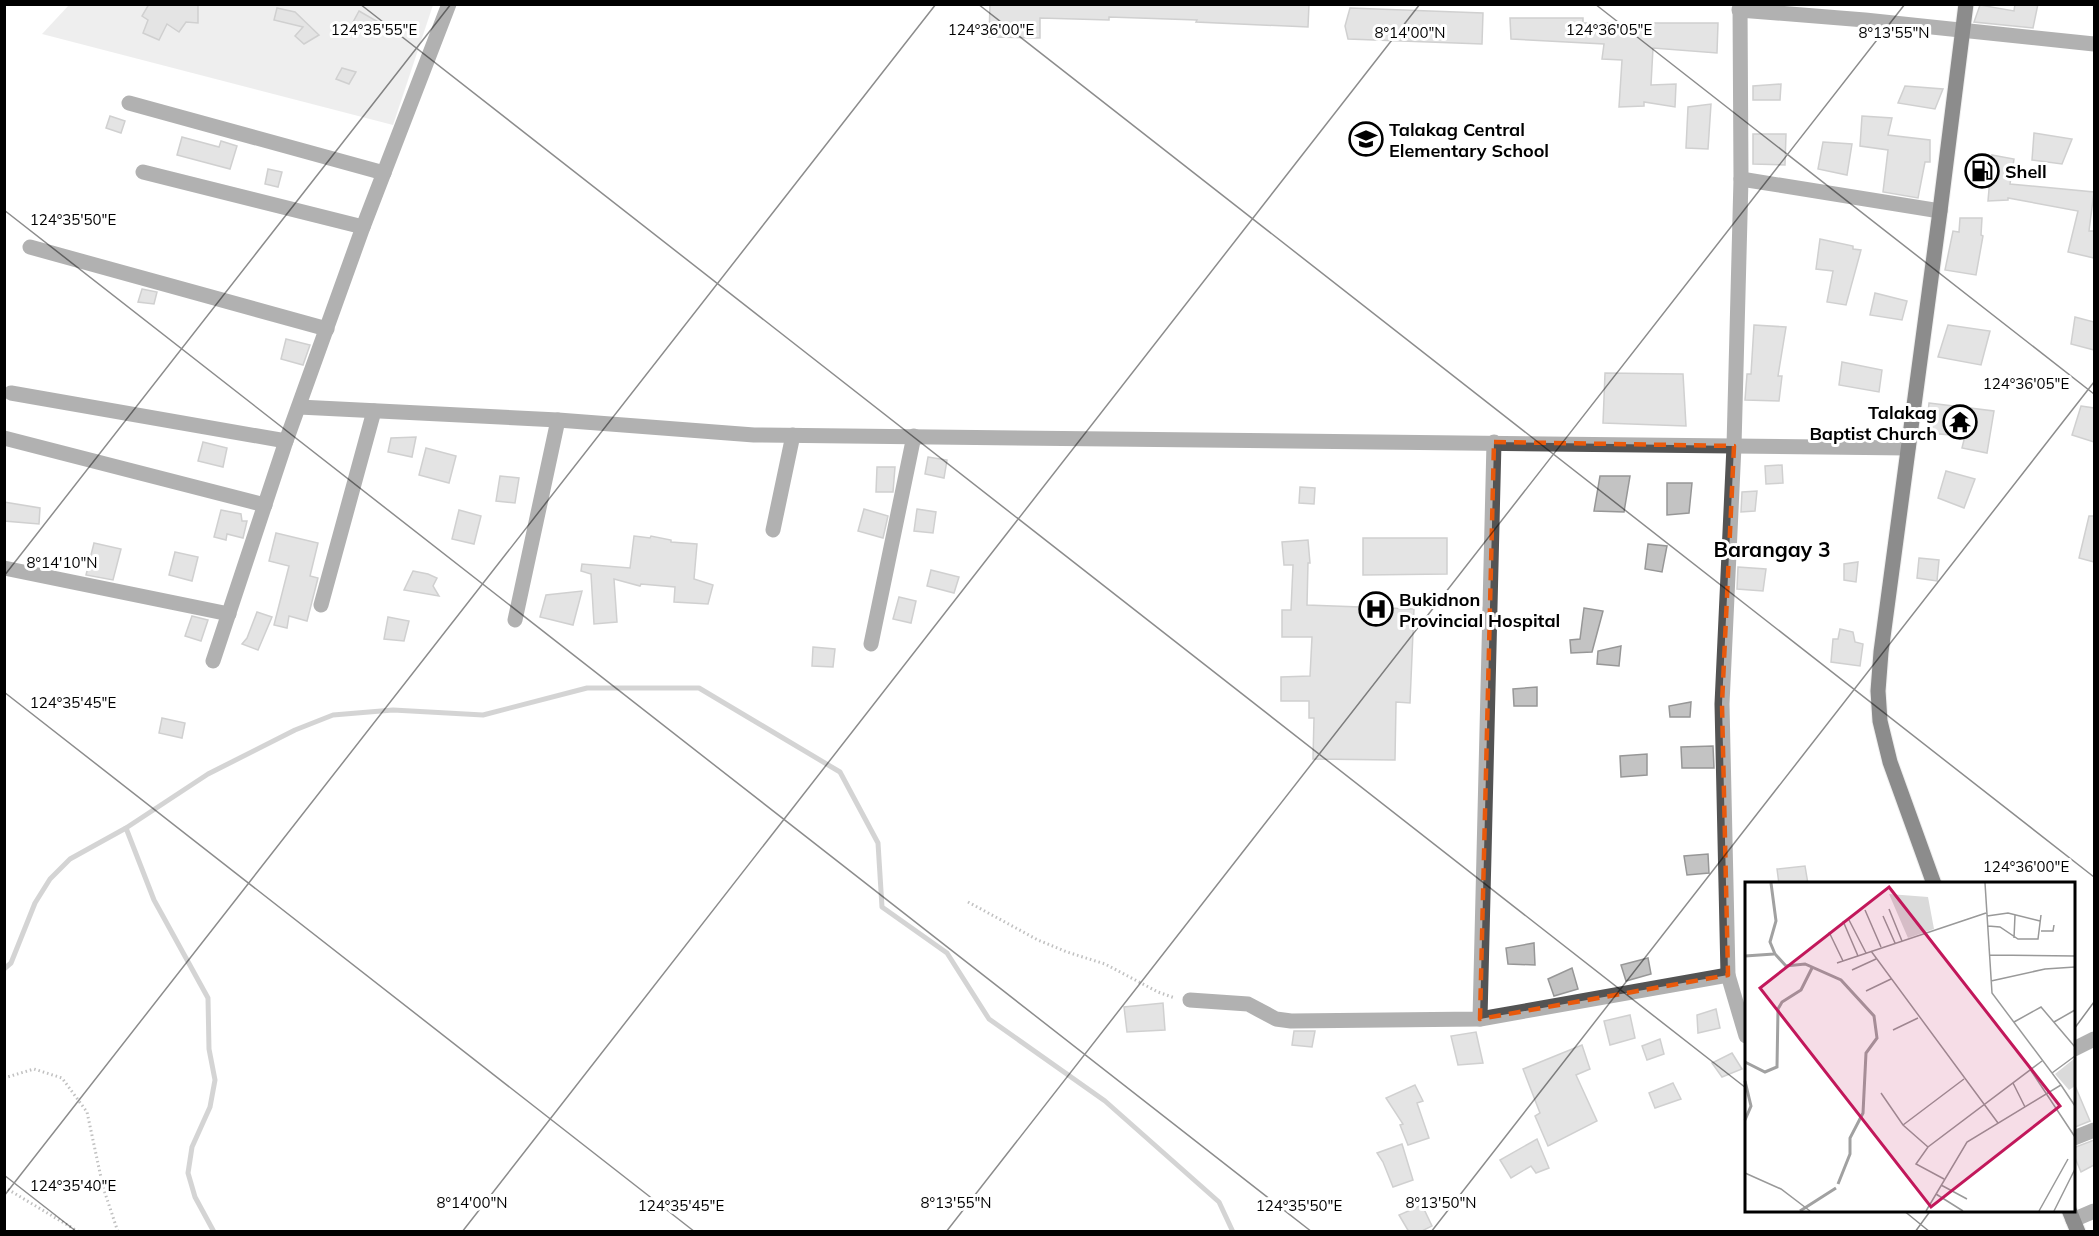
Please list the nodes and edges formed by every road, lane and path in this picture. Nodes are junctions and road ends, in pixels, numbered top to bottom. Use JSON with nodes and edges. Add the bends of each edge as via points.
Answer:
{"nodes":[{"id":1,"x":449,"y":4,"type":"edge"},
{"id":2,"x":1966,"y":4,"type":"edge"},
{"id":3,"x":1739,"y":7,"type":"edge"},
{"id":4,"x":1963,"y":31,"type":"junction"},
{"id":5,"x":2094,"y":44,"type":"edge"},
{"id":6,"x":129,"y":103,"type":"dead end"},
{"id":7,"x":143,"y":172,"type":"dead end"},
{"id":8,"x":384,"y":173,"type":"junction"},
{"id":9,"x":1741,"y":178,"type":"junction"},
{"id":10,"x":1940,"y":211,"type":"junction"},
{"id":11,"x":363,"y":227,"type":"junction"},
{"id":12,"x":30,"y":247,"type":"dead end"},
{"id":13,"x":327,"y":329,"type":"junction"},
{"id":14,"x":11,"y":393,"type":"dead end"},
{"id":15,"x":299,"y":407,"type":"junction"},
{"id":16,"x":374,"y":411,"type":"junction"},
{"id":17,"x":558,"y":420,"type":"junction"},
{"id":18,"x":793,"y":435,"type":"junction"},
{"id":19,"x":914,"y":436,"type":"junction"},
{"id":20,"x":4,"y":438,"type":"edge"},
{"id":21,"x":286,"y":441,"type":"junction"},
{"id":22,"x":1494,"y":442,"type":"junction"},
{"id":23,"x":1734,"y":446,"type":"junction"},
{"id":24,"x":1908,"y":448,"type":"junction"},
{"id":25,"x":265,"y":505,"type":"junction"},
{"id":26,"x":773,"y":530,"type":"dead end"},
{"id":27,"x":4,"y":568,"type":"edge"},
{"id":28,"x":321,"y":605,"type":"dead end"},
{"id":29,"x":229,"y":614,"type":"junction"},
{"id":30,"x":515,"y":620,"type":"dead end"},
{"id":31,"x":871,"y":644,"type":"dead end"},
{"id":32,"x":213,"y":661,"type":"dead end"},
{"id":33,"x":1933,"y":882,"type":"edge"},
{"id":34,"x":968,"y":902,"type":"dead end"},
{"id":35,"x":1728,"y":975,"type":"junction"},
{"id":36,"x":1190,"y":1000,"type":"joint"},
{"id":37,"x":1480,"y":1019,"type":"junction"},
{"id":38,"x":1745,"y":1033,"type":"edge"},
{"id":39,"x":2094,"y":1040,"type":"edge"},
{"id":40,"x":2075,"y":1048,"type":"edge"},
{"id":41,"x":4,"y":1078,"type":"edge"},
{"id":42,"x":2094,"y":1130,"type":"edge"},
{"id":43,"x":2075,"y":1137,"type":"edge"},
{"id":44,"x":4,"y":1187,"type":"edge"},
{"id":45,"x":2094,"y":1211,"type":"edge"},
{"id":46,"x":2073,"y":1221,"type":"edge"},
{"id":47,"x":79,"y":1232,"type":"edge"},
{"id":48,"x":118,"y":1232,"type":"edge"}],
"edges":[{"from":1,"to":8,"type":"street"},
{"from":2,"to":4,"type":"main road"},
{"from":3,"to":4,"type":"street"},
{"from":3,"to":9,"type":"street"},
{"from":4,"to":5,"type":"street"},
{"from":4,"to":10,"type":"main road"},
{"from":6,"to":8,"type":"street"},
{"from":7,"to":11,"type":"street"},
{"from":8,"to":11,"type":"street"},
{"from":9,"to":10,"type":"street"},
{"from":9,"to":23,"type":"street"},
{"from":10,"to":24,"type":"main road"},
{"from":11,"to":13,"type":"street"},
{"from":12,"to":13,"type":"street"},
{"from":13,"to":15,"type":"street"},
{"from":14,"to":21,"type":"street"},
{"from":15,"to":16,"type":"street"},
{"from":15,"to":21,"type":"street"},
{"from":16,"to":17,"type":"street"},
{"from":16,"to":28,"type":"street"},
{"from":17,"to":18,"type":"street"},
{"from":17,"to":30,"type":"street"},
{"from":18,"to":19,"type":"street"},
{"from":18,"to":26,"type":"street"},
{"from":19,"to":22,"type":"street"},
{"from":19,"to":31,"type":"street"},
{"from":20,"to":25,"type":"street"},
{"from":21,"to":25,"type":"street"},
{"from":22,"to":23,"type":"street"},
{"from":22,"to":37,"type":"street"},
{"from":23,"to":24,"type":"street"},
{"from":23,"to":35,"type":"street","via":[[1722,704]]},
{"from":24,"to":33,"type":"main road","via":[[1878,701],[1890,762]]},
{"from":25,"to":29,"type":"street"},
{"from":27,"to":29,"type":"street"},
{"from":29,"to":32,"type":"street"},
{"from":34,"to":36,"type":"path","via":[[1038,940],[1105,964],[1173,998]]},
{"from":35,"to":37,"type":"street"},
{"from":35,"to":38,"type":"street"},
{"from":36,"to":37,"type":"street","via":[[1248,1004],[1276,1019],[1291,1021]]},
{"from":39,"to":40,"type":"street"},
{"from":41,"to":48,"type":"path","via":[[34,1070],[62,1078],[68,1086],[87,1112],[103,1187]]},
{"from":42,"to":43,"type":"street"},
{"from":44,"to":47,"type":"path"},
{"from":45,"to":46,"type":"street"}]}
